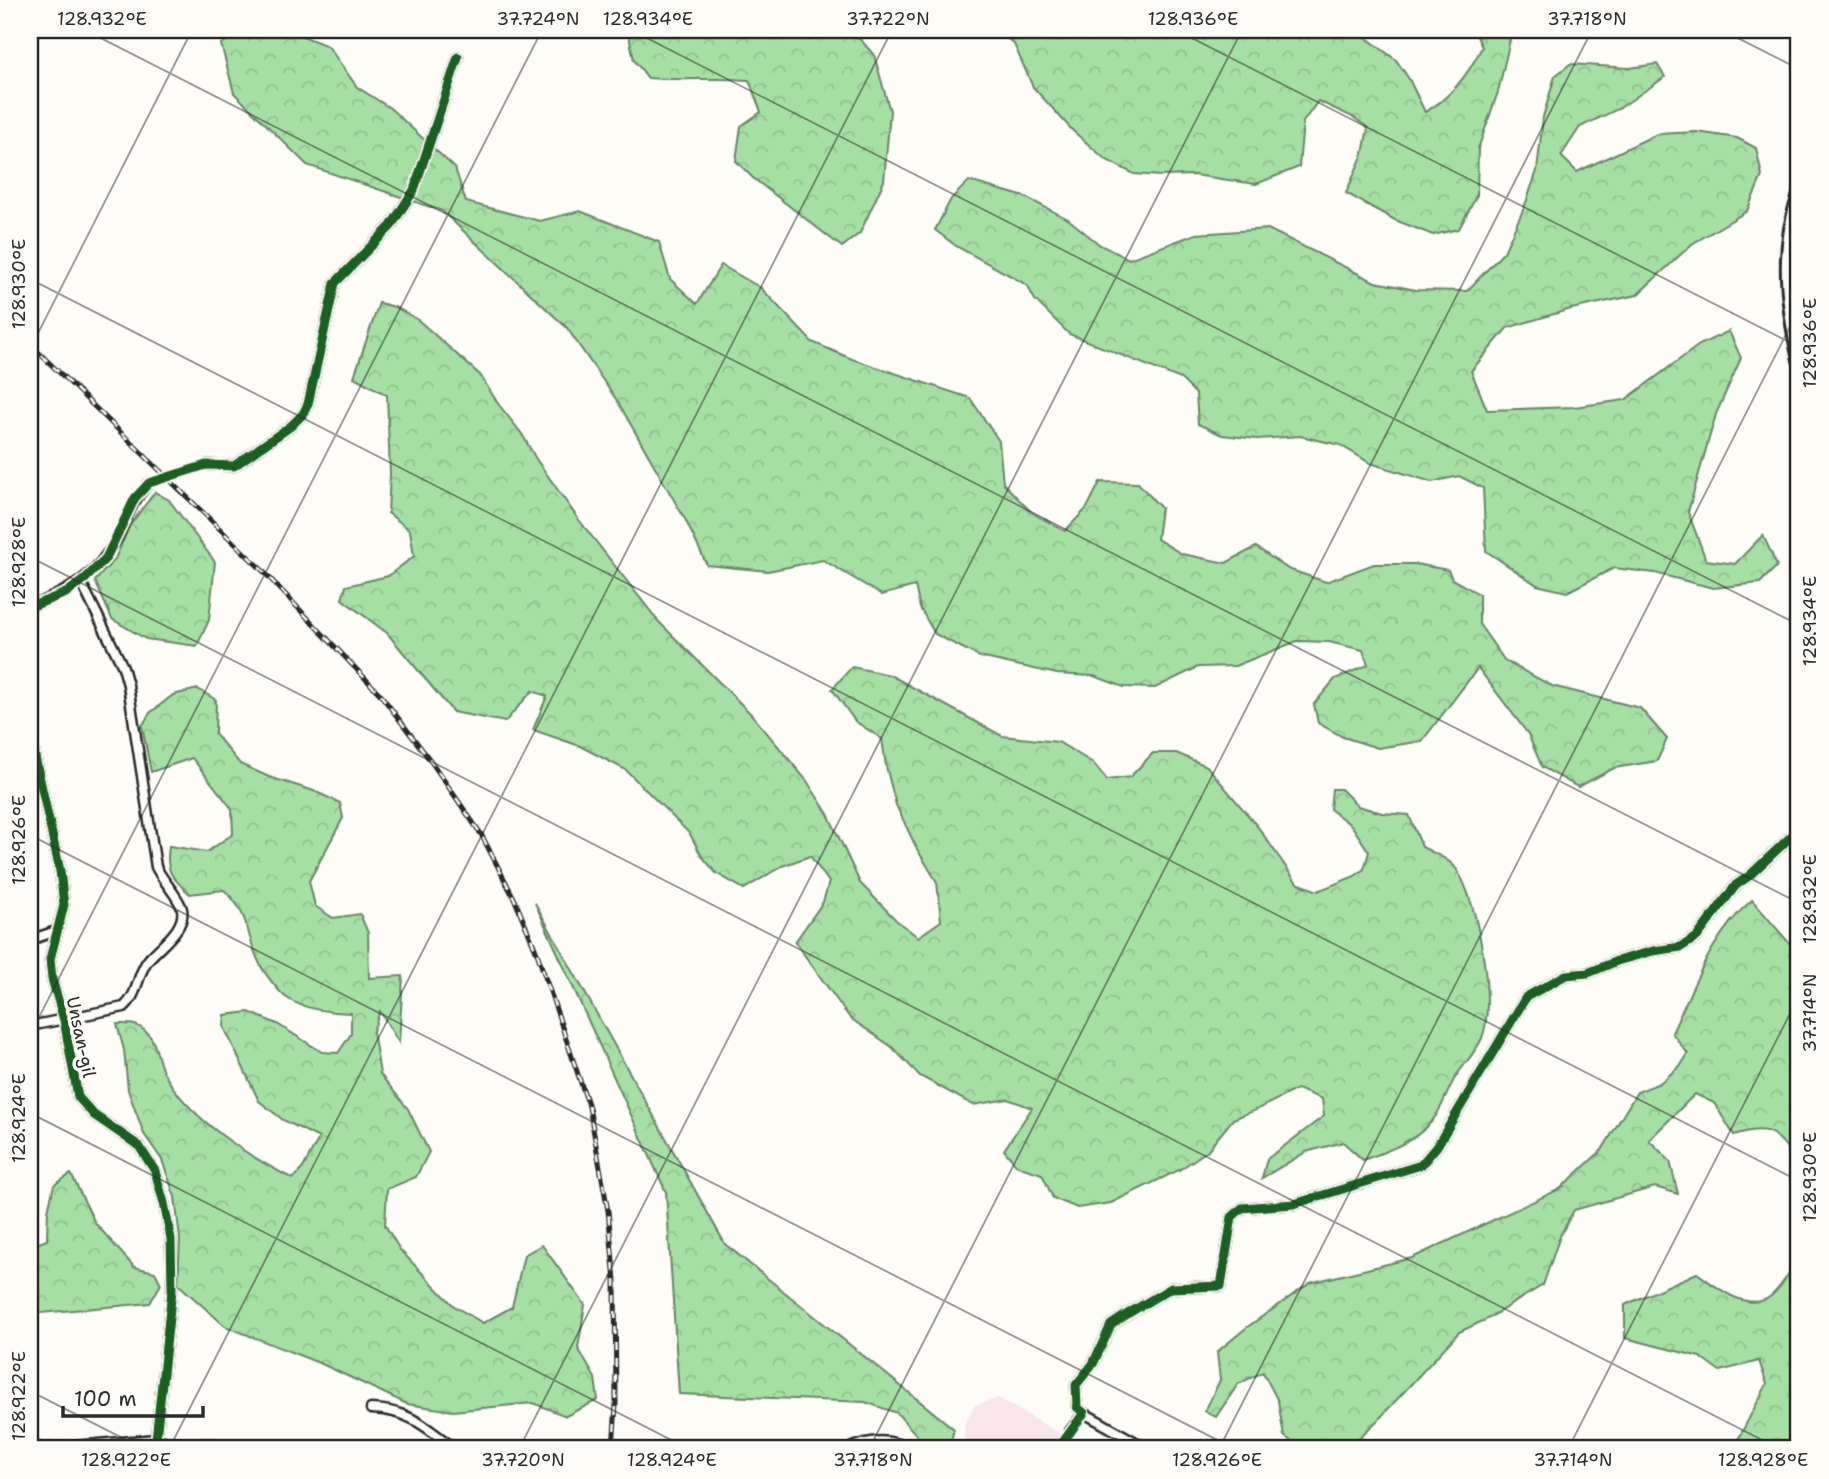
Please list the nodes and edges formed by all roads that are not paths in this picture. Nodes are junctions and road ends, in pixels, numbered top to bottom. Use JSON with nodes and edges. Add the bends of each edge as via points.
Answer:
{"nodes":[{"id":1,"x":458,"y":57,"type":"dead end"},
{"id":2,"x":1799,"y":195,"type":"edge"},
{"id":3,"x":1799,"y":360,"type":"edge"},
{"id":4,"x":206,"y":465,"type":"tunnel mouth"},
{"id":5,"x":149,"y":483,"type":"tunnel mouth"},
{"id":6,"x":81,"y":582,"type":"junction"},
{"id":7,"x":30,"y":607,"type":"edge"},
{"id":8,"x":30,"y":734,"type":"edge"},
{"id":9,"x":1799,"y":829,"type":"edge"},
{"id":10,"x":56,"y":931,"type":"junction"},
{"id":11,"x":30,"y":940,"type":"edge"},
{"id":12,"x":64,"y":1020,"type":"junction"},
{"id":13,"x":30,"y":1026,"type":"edge"},
{"id":14,"x":371,"y":1409,"type":"dead end"},
{"id":15,"x":1084,"y":1413,"type":"junction"},
{"id":16,"x":1070,"y":1431,"type":"tunnel mouth"},
{"id":17,"x":156,"y":1440,"type":"junction"},
{"id":18,"x":30,"y":1443,"type":"edge"},
{"id":19,"x":41,"y":1449,"type":"edge"},
{"id":20,"x":246,"y":1449,"type":"edge"},
{"id":21,"x":455,"y":1449,"type":"edge"},
{"id":22,"x":849,"y":1449,"type":"edge"},
{"id":23,"x":910,"y":1449,"type":"edge"},
{"id":24,"x":1149,"y":1449,"type":"edge"}],
"edges":[{"from":1,"to":4,"type":"street","via":[[414,190],[391,226],[335,283],[303,414],[234,466]]},
{"from":2,"to":3,"type":"street","via":[[1786,268]]},
{"from":5,"to":6,"type":"street","via":[[135,498],[106,558]]},
{"from":6,"to":7,"type":"street"},
{"from":6,"to":12,"type":"street","via":[[123,667],[156,867],[182,909],[174,932],[144,966],[130,1001],[113,1010]]},
{"from":8,"to":10,"type":"street","name":"Unsan-gil","via":[[60,871],[64,905]]},
{"from":9,"to":15,"type":"street","via":[[1736,885],[1697,937],[1681,947],[1617,961],[1588,974],[1566,975],[1526,997],[1421,1165],[1294,1204],[1242,1208],[1232,1217],[1221,1286],[1171,1288],[1111,1325],[1093,1364],[1076,1385],[1077,1407]]},
{"from":10,"to":11,"type":"street"},
{"from":10,"to":12,"type":"street","name":"Unsan-gil","via":[[50,959]]},
{"from":12,"to":13,"type":"street"},
{"from":12,"to":17,"type":"street","name":"Unsan-gil","via":[[78,1097],[94,1115],[139,1146],[155,1171],[164,1203],[171,1239],[172,1290]]},
{"from":14,"to":21,"type":"street","via":[[411,1416]]},
{"from":15,"to":16,"type":"street"},
{"from":15,"to":24,"type":"street"},
{"from":17,"to":19,"type":"street"},
{"from":17,"to":20,"type":"street"},
{"from":18,"to":19,"type":"street"},
{"from":22,"to":23,"type":"street","via":[[886,1441]]}]}
